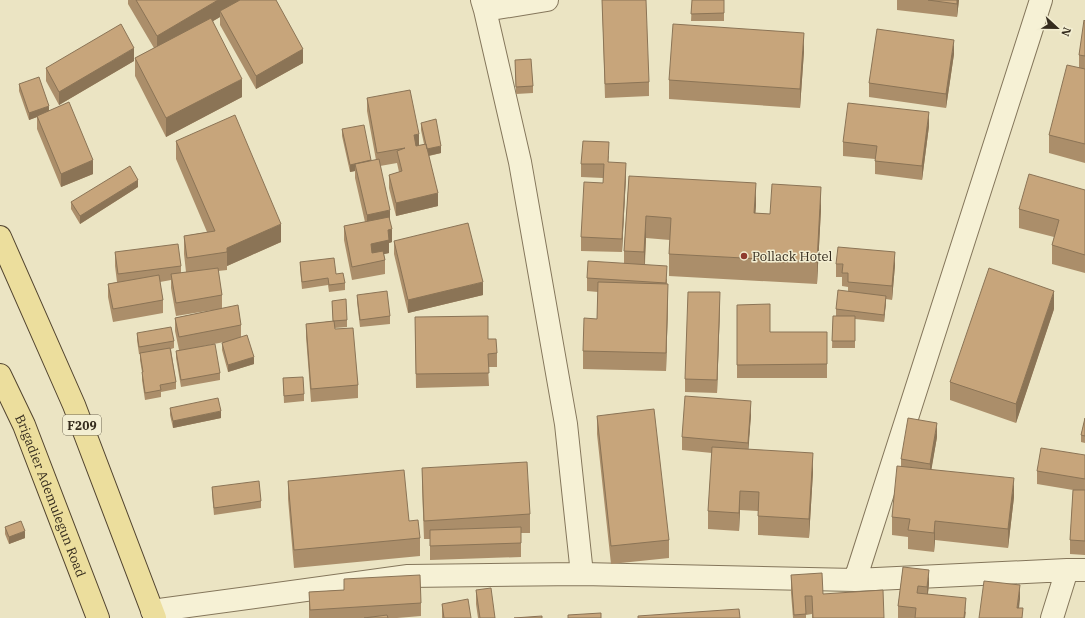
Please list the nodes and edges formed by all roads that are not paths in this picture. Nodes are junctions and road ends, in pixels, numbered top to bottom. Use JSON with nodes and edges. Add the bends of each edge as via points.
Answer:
{"nodes":[{"id":1,"x":548,"y":0,"type":"edge"},
{"id":2,"x":1041,"y":0,"type":"edge"},
{"id":3,"x":483,"y":5,"type":"edge"},
{"id":4,"x":0,"y":237,"type":"edge"},
{"id":5,"x":0,"y":375,"type":"edge"},
{"id":6,"x":1076,"y":570,"type":"edge"},
{"id":7,"x":582,"y":574,"type":"junction"},
{"id":8,"x":854,"y":580,"type":"junction"},
{"id":9,"x":154,"y":614,"type":"edge"},
{"id":10,"x":98,"y":618,"type":"edge"},
{"id":11,"x":1052,"y":618,"type":"edge"}],
"edges":[{"from":1,"to":3,"type":"street"},
{"from":2,"to":8,"type":"street"},
{"from":3,"to":7,"type":"street","via":[[520,162],[565,416]]},
{"from":4,"to":9,"type":"main road","number":"F209","via":[[74,405]]},
{"from":5,"to":10,"type":"main road","name":"Brigadier Ademulegun Road","via":[[24,425]]},
{"from":6,"to":8,"type":"street"},
{"from":6,"to":11,"type":"street"},
{"from":7,"to":8,"type":"street"},
{"from":7,"to":9,"type":"street","via":[[408,576]]}]}
